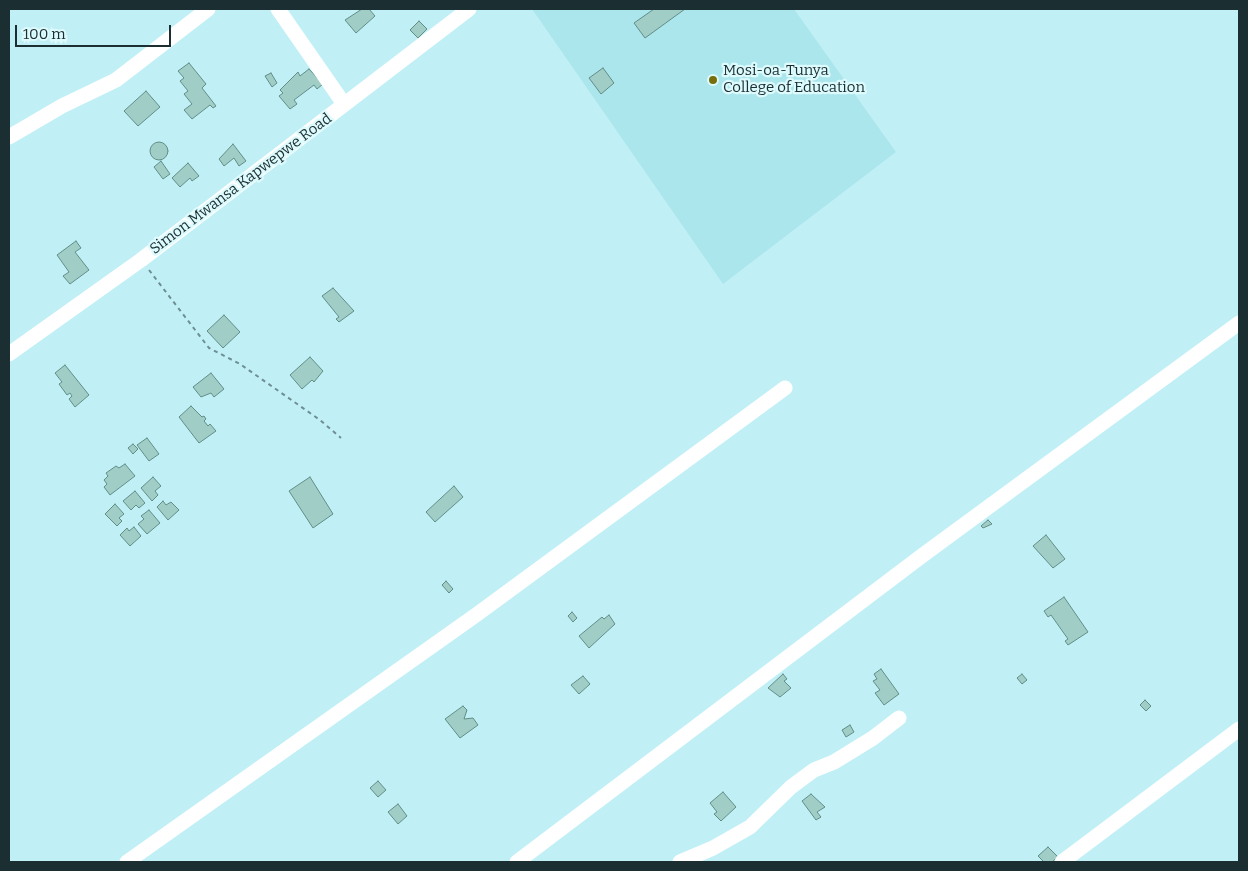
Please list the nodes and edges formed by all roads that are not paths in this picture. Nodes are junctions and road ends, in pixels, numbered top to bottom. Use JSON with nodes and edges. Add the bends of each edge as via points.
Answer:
{"nodes":[{"id":1,"x":208,"y":9,"type":"edge"},
{"id":2,"x":278,"y":9,"type":"edge"},
{"id":3,"x":469,"y":9,"type":"edge"},
{"id":4,"x":344,"y":104,"type":"junction"},
{"id":5,"x":9,"y":137,"type":"edge"},
{"id":6,"x":1239,"y":323,"type":"edge"},
{"id":7,"x":9,"y":354,"type":"edge"},
{"id":8,"x":785,"y":388,"type":"dead end"},
{"id":9,"x":899,"y":718,"type":"dead end"},
{"id":10,"x":1239,"y":728,"type":"edge"},
{"id":11,"x":127,"y":862,"type":"edge"},
{"id":12,"x":517,"y":862,"type":"edge"},
{"id":13,"x":680,"y":862,"type":"edge"},
{"id":14,"x":1062,"y":862,"type":"edge"}],
"edges":[{"from":1,"to":5,"type":"street","via":[[116,80]]},
{"from":2,"to":4,"type":"street"},
{"from":3,"to":4,"type":"street","name":"Simon Mwansa Kapwepwe Road"},
{"from":4,"to":7,"type":"street","name":"Simon Mwansa Kapwepwe Road","via":[[141,260]]},
{"from":6,"to":12,"type":"street","via":[[923,555]]},
{"from":8,"to":11,"type":"street","via":[[484,609]]},
{"from":9,"to":13,"type":"street","via":[[874,738],[814,770],[791,787],[750,827]]},
{"from":10,"to":14,"type":"street"}]}
